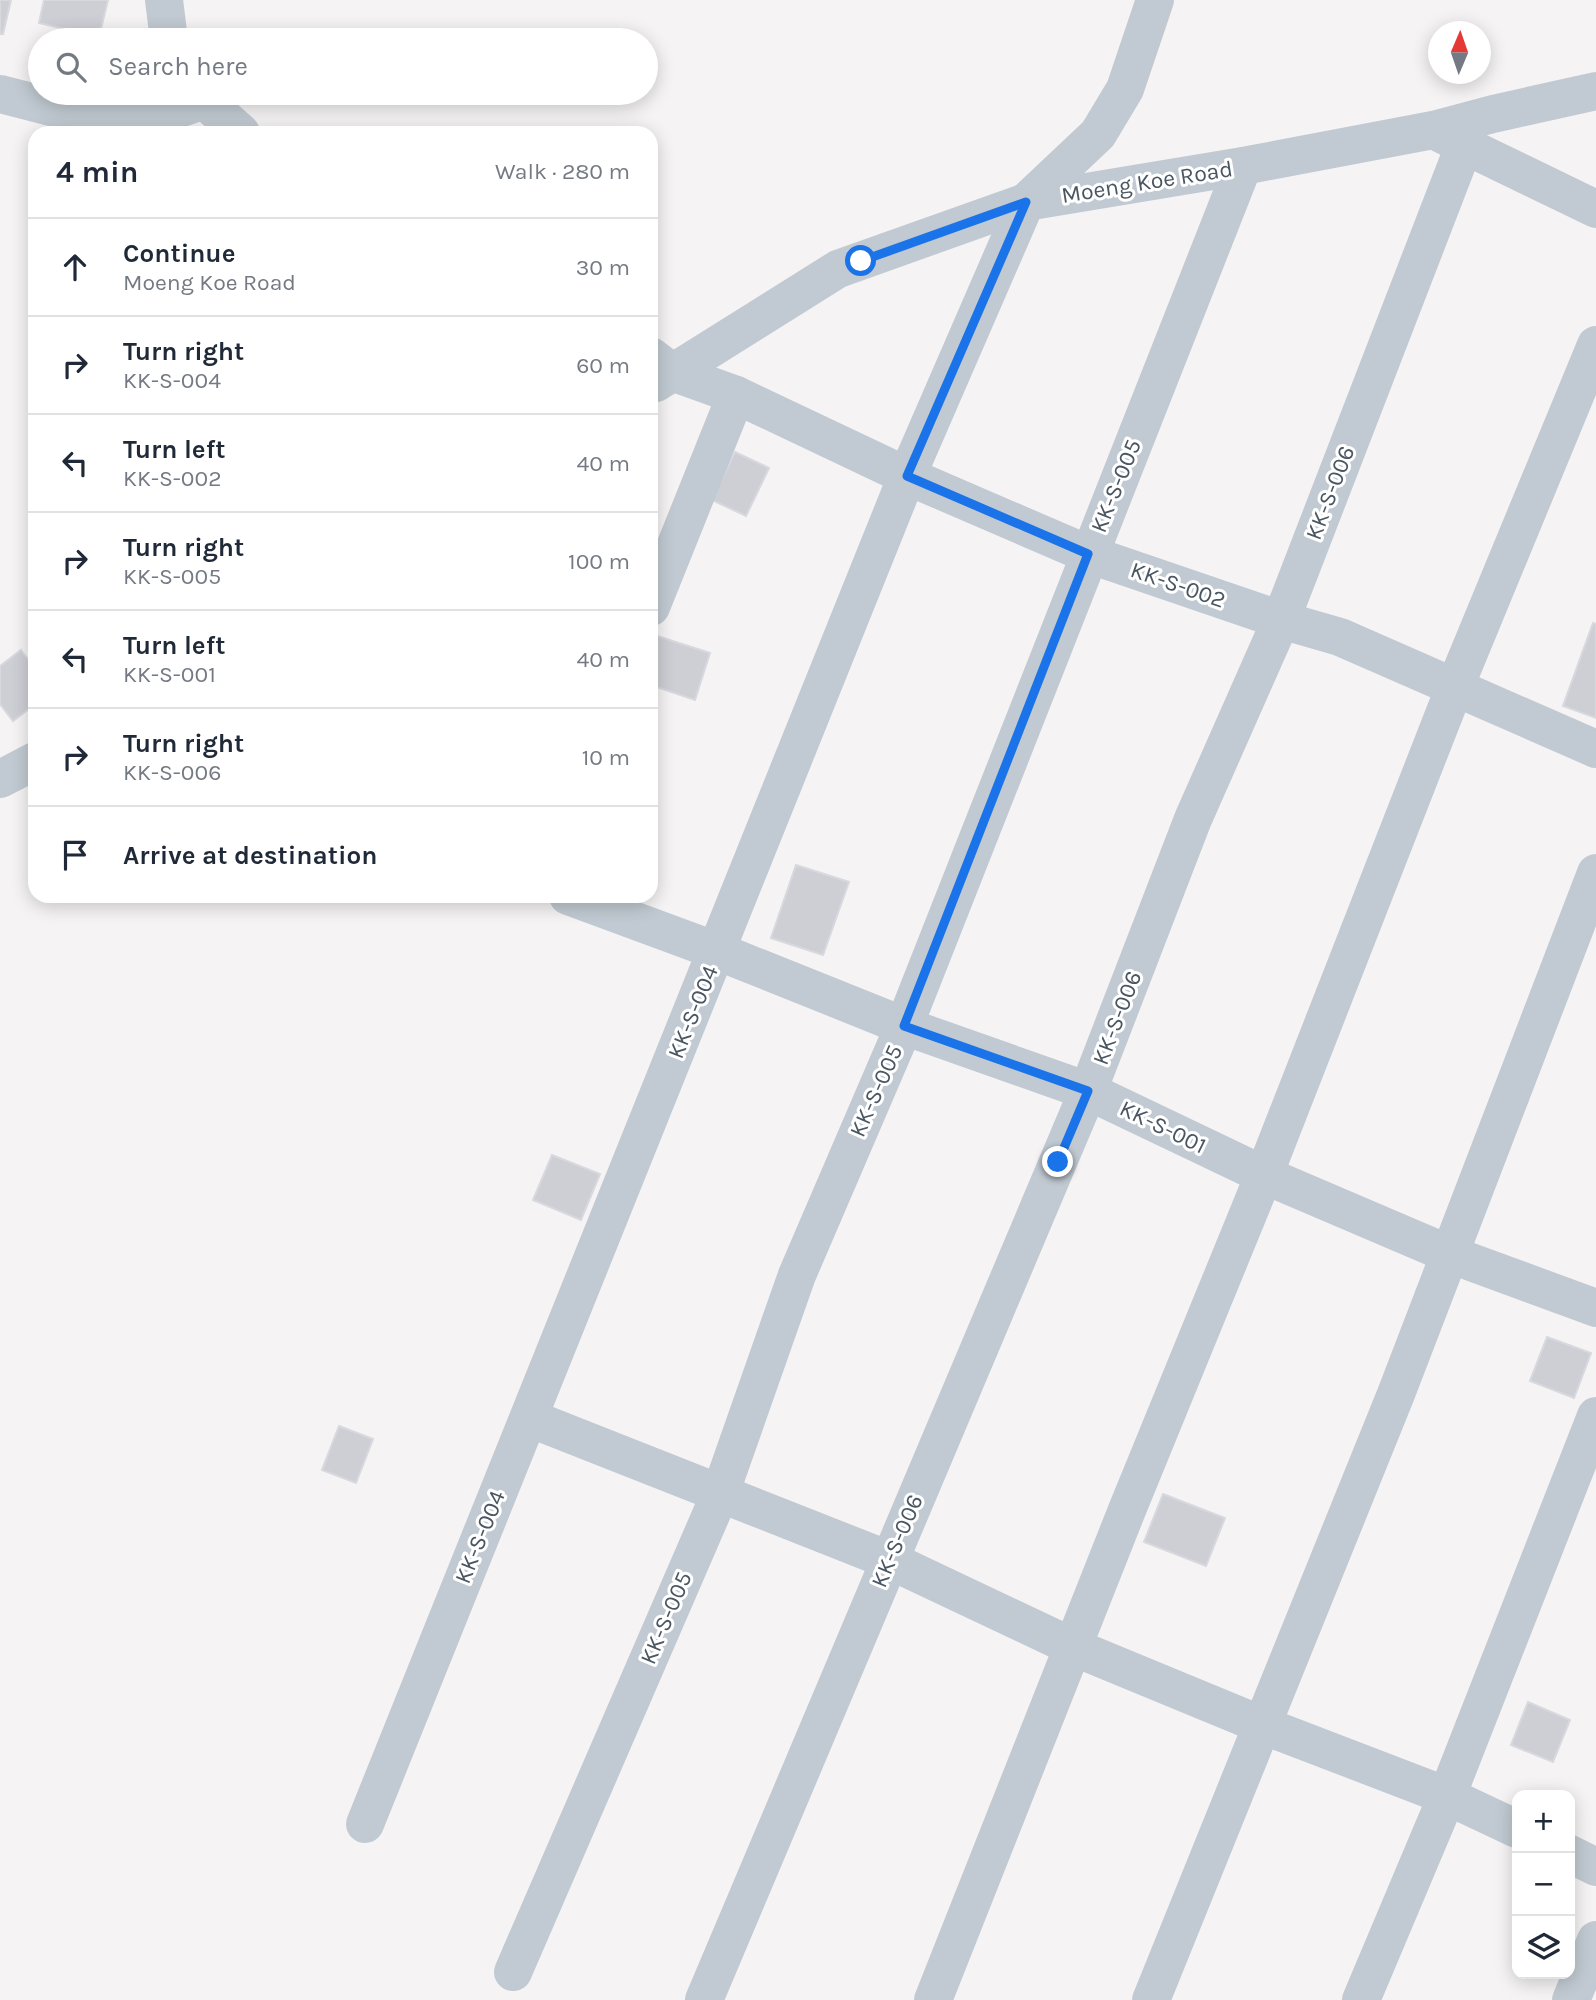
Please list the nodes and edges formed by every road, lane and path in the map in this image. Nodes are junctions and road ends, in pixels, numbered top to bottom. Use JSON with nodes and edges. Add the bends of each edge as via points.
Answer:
{"nodes":[{"id":1,"x":164,"y":0,"type":"edge"},
{"id":2,"x":1155,"y":0,"type":"edge"},
{"id":3,"x":168,"y":28,"type":"edge"},
{"id":4,"x":1596,"y":91,"type":"edge"},
{"id":5,"x":0,"y":94,"type":"edge"},
{"id":6,"x":28,"y":101,"type":"edge"},
{"id":7,"x":43,"y":105,"type":"edge"},
{"id":8,"x":183,"y":105,"type":"edge"},
{"id":9,"x":210,"y":105,"type":"edge"},
{"id":10,"x":233,"y":126,"type":"edge"},
{"id":11,"x":1448,"y":138,"type":"junction"},
{"id":12,"x":1243,"y":166,"type":"junction"},
{"id":13,"x":1026,"y":202,"type":"junction"},
{"id":14,"x":1596,"y":209,"type":"edge"},
{"id":15,"x":1596,"y":345,"type":"edge"},
{"id":16,"x":658,"y":371,"type":"edge"},
{"id":17,"x":736,"y":395,"type":"junction"},
{"id":18,"x":907,"y":476,"type":"junction"},
{"id":19,"x":1088,"y":554,"type":"junction"},
{"id":20,"x":658,"y":590,"type":"edge"},
{"id":21,"x":1281,"y":620,"type":"junction"},
{"id":22,"x":1454,"y":688,"type":"junction"},
{"id":23,"x":1596,"y":749,"type":"edge"},
{"id":24,"x":28,"y":765,"type":"edge"},
{"id":25,"x":0,"y":779,"type":"edge"},
{"id":26,"x":1596,"y":873,"type":"edge"},
{"id":27,"x":587,"y":903,"type":"edge"},
{"id":28,"x":718,"y":951,"type":"junction"},
{"id":29,"x":904,"y":1026,"type":"junction"},
{"id":30,"x":1088,"y":1091,"type":"junction"},
{"id":31,"x":1264,"y":1175,"type":"junction"},
{"id":32,"x":1448,"y":1254,"type":"junction"},
{"id":33,"x":1596,"y":1308,"type":"edge"},
{"id":34,"x":1596,"y":1416,"type":"edge"},
{"id":35,"x":529,"y":1418,"type":"junction"},
{"id":36,"x":720,"y":1494,"type":"junction"},
{"id":37,"x":889,"y":1560,"type":"junction"},
{"id":38,"x":1073,"y":1647,"type":"junction"},
{"id":39,"x":1262,"y":1725,"type":"junction"},
{"id":40,"x":1447,"y":1796,"type":"junction"},
{"id":41,"x":365,"y":1824,"type":"dead end"},
{"id":42,"x":1512,"y":1827,"type":"edge"},
{"id":43,"x":1575,"y":1856,"type":"edge"},
{"id":44,"x":1596,"y":1867,"type":"edge"},
{"id":45,"x":1596,"y":1940,"type":"edge"},
{"id":46,"x":513,"y":1972,"type":"dead end"},
{"id":47,"x":704,"y":2000,"type":"edge"},
{"id":48,"x":933,"y":2000,"type":"edge"},
{"id":49,"x":1151,"y":2000,"type":"edge"},
{"id":50,"x":1361,"y":2000,"type":"edge"},
{"id":51,"x":1571,"y":2000,"type":"edge"}],
"edges":[{"from":1,"to":3,"type":"street"},
{"from":2,"to":13,"type":"street","via":[[1125,89],[1098,134]]},
{"from":4,"to":11,"type":"street","name":"Moeng Koe Road","via":[[1493,114]]},
{"from":5,"to":6,"type":"street"},
{"from":7,"to":8,"type":"street","via":[[78,114],[159,116]]},
{"from":9,"to":10,"type":"street"},
{"from":11,"to":12,"type":"street","name":"Moeng Koe Road"},
{"from":11,"to":14,"type":"street"},
{"from":11,"to":21,"type":"street","name":"KK-S-006"},
{"from":12,"to":13,"type":"street","name":"Moeng Koe Road"},
{"from":12,"to":19,"type":"street","name":"KK-S-005"},
{"from":13,"to":16,"type":"street","name":"Moeng Koe Road","via":[[838,269]]},
{"from":13,"to":18,"type":"street","name":"KK-S-004"},
{"from":15,"to":22,"type":"street"},
{"from":16,"to":17,"type":"street","name":"KK-S-002"},
{"from":17,"to":18,"type":"street","name":"KK-S-002"},
{"from":17,"to":20,"type":"street"},
{"from":18,"to":19,"type":"street","name":"KK-S-002"},
{"from":18,"to":28,"type":"street","name":"KK-S-004"},
{"from":19,"to":21,"type":"street","name":"KK-S-002"},
{"from":19,"to":29,"type":"street","name":"KK-S-005"},
{"from":21,"to":22,"type":"street","name":"KK-S-002","via":[[1340,637]]},
{"from":21,"to":30,"type":"street","name":"KK-S-006","via":[[1193,819]]},
{"from":22,"to":23,"type":"street","name":"KK-S-002"},
{"from":22,"to":31,"type":"street"},
{"from":24,"to":25,"type":"street"},
{"from":26,"to":32,"type":"street"},
{"from":27,"to":28,"type":"street","name":"KK-S-001"},
{"from":28,"to":29,"type":"street","name":"KK-S-001"},
{"from":28,"to":35,"type":"street","name":"KK-S-004"},
{"from":29,"to":30,"type":"street","name":"KK-S-001"},
{"from":29,"to":36,"type":"street","name":"KK-S-005","via":[[797,1275]]},
{"from":30,"to":31,"type":"street","name":"KK-S-001"},
{"from":30,"to":37,"type":"street","name":"KK-S-006"},
{"from":31,"to":32,"type":"street","name":"KK-S-001"},
{"from":31,"to":38,"type":"street"},
{"from":32,"to":33,"type":"street","name":"KK-S-001"},
{"from":32,"to":39,"type":"street"},
{"from":34,"to":40,"type":"street"},
{"from":35,"to":36,"type":"street"},
{"from":35,"to":41,"type":"street","name":"KK-S-004"},
{"from":36,"to":37,"type":"street"},
{"from":36,"to":46,"type":"street","name":"KK-S-005"},
{"from":37,"to":38,"type":"street"},
{"from":37,"to":47,"type":"street","name":"KK-S-006"},
{"from":38,"to":39,"type":"street"},
{"from":38,"to":48,"type":"street"},
{"from":39,"to":40,"type":"street"},
{"from":39,"to":49,"type":"street"},
{"from":40,"to":42,"type":"street"},
{"from":40,"to":50,"type":"street"},
{"from":43,"to":44,"type":"street"},
{"from":45,"to":51,"type":"street"}]}
